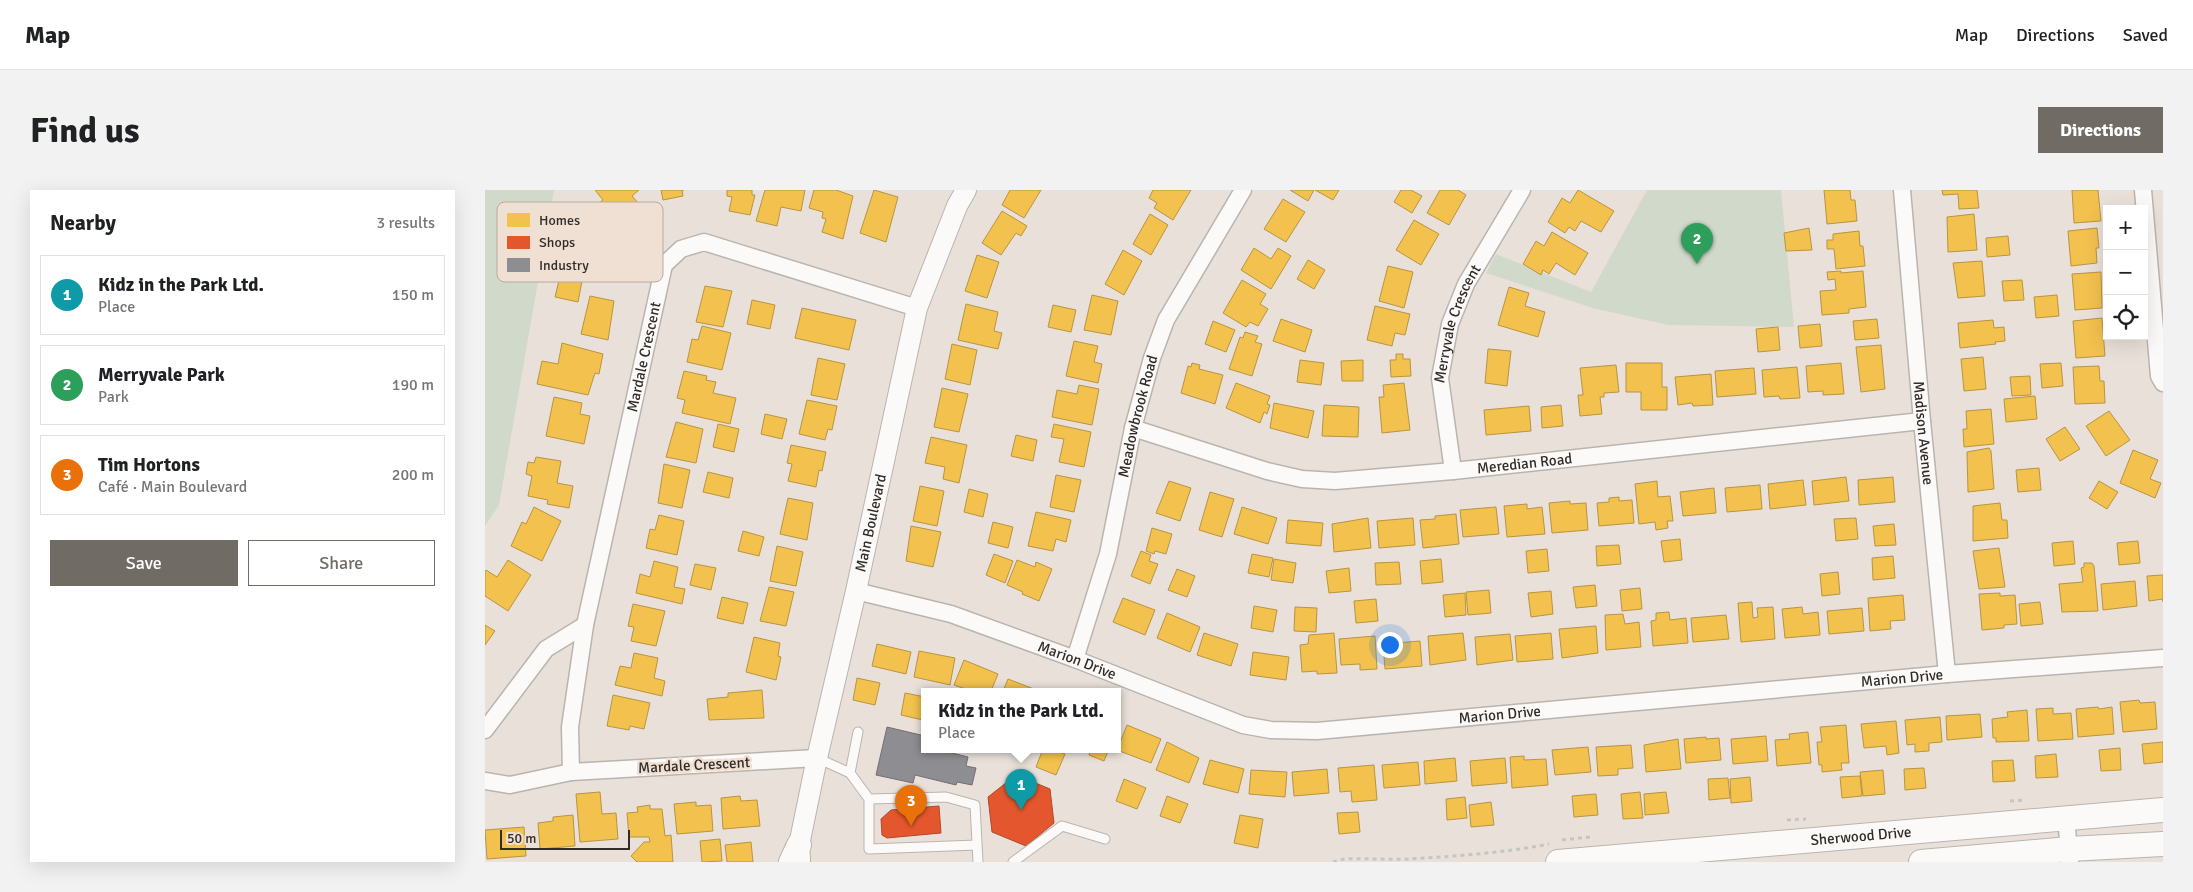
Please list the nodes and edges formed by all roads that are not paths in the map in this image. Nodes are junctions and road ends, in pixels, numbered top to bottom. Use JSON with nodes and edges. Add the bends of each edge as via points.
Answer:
{"nodes":[{"id":1,"x":966,"y":190,"type":"edge"},
{"id":2,"x":1243,"y":190,"type":"edge"},
{"id":3,"x":1522,"y":190,"type":"edge"},
{"id":4,"x":1902,"y":190,"type":"edge"},
{"id":5,"x":2143,"y":190,"type":"edge"},
{"id":6,"x":663,"y":270,"type":"edge"},
{"id":7,"x":660,"y":282,"type":"edge"},
{"id":8,"x":917,"y":308,"type":"junction"},
{"id":9,"x":2163,"y":383,"type":"edge"},
{"id":10,"x":1922,"y":422,"type":"junction"},
{"id":11,"x":1133,"y":428,"type":"junction"},
{"id":12,"x":1453,"y":471,"type":"junction"},
{"id":13,"x":857,"y":591,"type":"junction"},
{"id":14,"x":585,"y":625,"type":"junction"},
{"id":15,"x":2163,"y":658,"type":"edge"},
{"id":16,"x":1075,"y":659,"type":"junction"},
{"id":17,"x":1947,"y":674,"type":"junction"},
{"id":18,"x":485,"y":730,"type":"edge"},
{"id":19,"x":858,"y":732,"type":"dead end"},
{"id":20,"x":817,"y":758,"type":"junction"},
{"id":21,"x":571,"y":772,"type":"junction"},
{"id":22,"x":850,"y":773,"type":"junction"},
{"id":23,"x":485,"y":781,"type":"edge"},
{"id":24,"x":869,"y":799,"type":"junction"},
{"id":25,"x":2163,"y":810,"type":"edge"},
{"id":26,"x":2066,"y":818,"type":"junction"},
{"id":27,"x":1105,"y":839,"type":"dead end"},
{"id":28,"x":2163,"y":844,"type":"edge"},
{"id":29,"x":977,"y":845,"type":"junction"},
{"id":30,"x":2120,"y":845,"type":"junction"},
{"id":31,"x":2070,"y":855,"type":"edge"},
{"id":32,"x":799,"y":858,"type":"edge"},
{"id":33,"x":2009,"y":859,"type":"edge"},
{"id":34,"x":978,"y":862,"type":"edge"},
{"id":35,"x":1013,"y":862,"type":"edge"},
{"id":36,"x":1558,"y":862,"type":"edge"},
{"id":37,"x":1921,"y":862,"type":"edge"},
{"id":38,"x":2100,"y":862,"type":"edge"}],
"edges":[{"from":1,"to":8,"type":"street","name":"Main Boulevard"},
{"from":2,"to":11,"type":"street","name":"Meadowbrook Road","via":[[1166,320]]},
{"from":3,"to":12,"type":"street","name":"Merryvale Crescent","via":[[1466,284],[1450,324],[1440,378]]},
{"from":4,"to":10,"type":"street","name":"Madison Avenue"},
{"from":5,"to":9,"type":"street","via":[[2159,376]]},
{"from":6,"to":8,"type":"street","name":"Mardale Crescent","via":[[681,249],[704,242]]},
{"from":7,"to":14,"type":"street","name":"Mardale Crescent"},
{"from":8,"to":13,"type":"street","name":"Main Boulevard"},
{"from":10,"to":12,"type":"street","name":"Meredian Road"},
{"from":10,"to":17,"type":"street","name":"Madison Avenue"},
{"from":11,"to":12,"type":"street","name":"Meredian Road","via":[[1302,479],[1335,482]]},
{"from":11,"to":16,"type":"street","name":"Meadowbrook Road","via":[[1108,554]]},
{"from":13,"to":16,"type":"street","name":"Marion Drive","via":[[951,614]]},
{"from":13,"to":20,"type":"street","name":"Main Boulevard"},
{"from":14,"to":18,"type":"street","via":[[546,648]]},
{"from":14,"to":21,"type":"street","name":"Mardale Crescent","via":[[570,727]]},
{"from":15,"to":17,"type":"street","name":"Marion Drive"},
{"from":16,"to":17,"type":"street","name":"Marion Drive","via":[[1243,725],[1308,731]]},
{"from":19,"to":22,"type":"lane"},
{"from":20,"to":21,"type":"street","name":"Mardale Crescent"},
{"from":20,"to":22,"type":"lane"},
{"from":20,"to":32,"type":"street","name":"Main Boulevard"},
{"from":21,"to":23,"type":"street","name":"Mardale Crescent","via":[[510,785]]},
{"from":22,"to":24,"type":"lane"},
{"from":24,"to":29,"type":"lane","via":[[946,797],[975,805]]},
{"from":24,"to":29,"type":"lane","via":[[869,849]]},
{"from":25,"to":26,"type":"main road","name":"Sherwood Drive"},
{"from":26,"to":31,"type":"street"},
{"from":26,"to":36,"type":"main road","name":"Sherwood Drive"},
{"from":27,"to":35,"type":"lane","via":[[1062,826]]},
{"from":28,"to":30,"type":"main road"},
{"from":29,"to":34,"type":"lane"},
{"from":30,"to":31,"type":"main road"},
{"from":30,"to":38,"type":"main road"},
{"from":31,"to":33,"type":"main road"},
{"from":33,"to":37,"type":"main road"}]}
